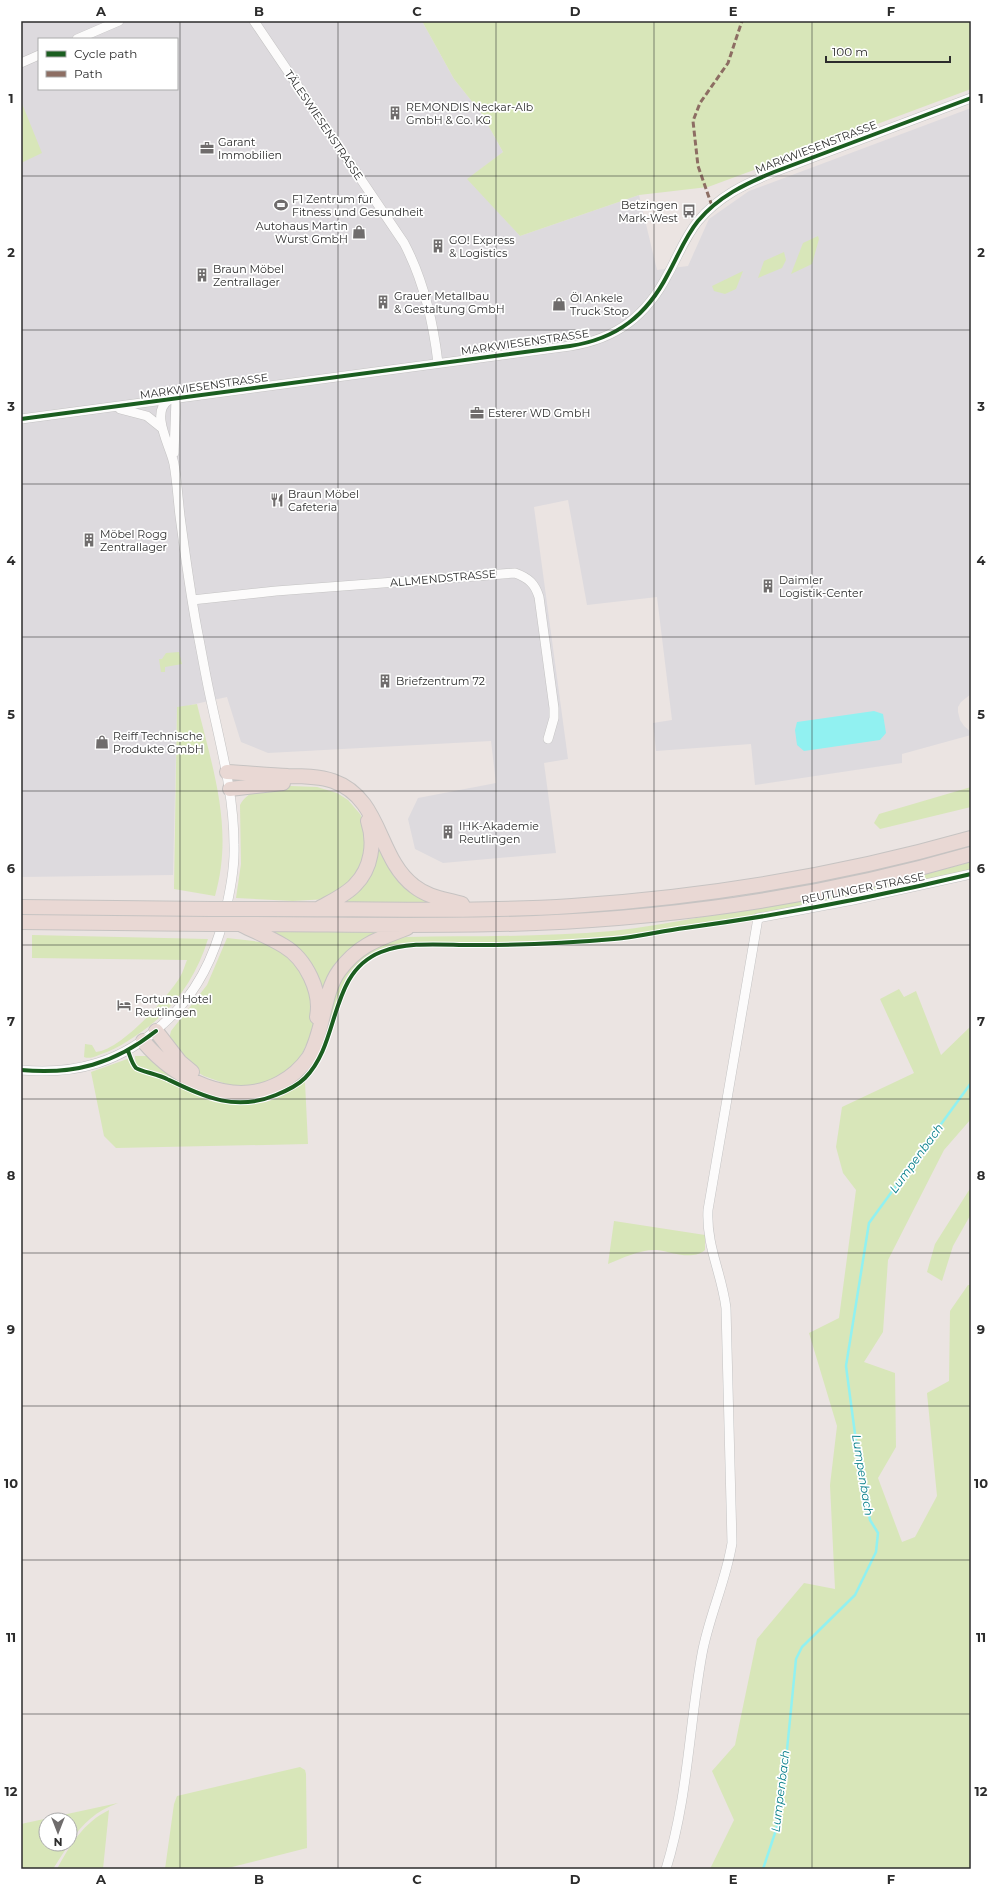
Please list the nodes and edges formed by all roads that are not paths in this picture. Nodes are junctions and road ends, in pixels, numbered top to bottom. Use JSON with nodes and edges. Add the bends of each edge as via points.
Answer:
{"nodes":[{"id":1,"x":119,"y":21,"type":"edge"},
{"id":2,"x":254,"y":21,"type":"edge"},
{"id":3,"x":79,"y":38,"type":"edge"},
{"id":4,"x":38,"y":55,"type":"edge"},
{"id":5,"x":21,"y":63,"type":"edge"},
{"id":6,"x":971,"y":98,"type":"edge"},
{"id":7,"x":438,"y":363,"type":"junction"},
{"id":8,"x":172,"y":399,"type":"junction"},
{"id":9,"x":116,"y":407,"type":"junction"},
{"id":10,"x":21,"y":419,"type":"edge"},
{"id":11,"x":162,"y":428,"type":"junction"},
{"id":12,"x":174,"y":464,"type":"junction"},
{"id":13,"x":192,"y":600,"type":"junction"},
{"id":14,"x":548,"y":739,"type":"dead end"},
{"id":15,"x":227,"y":772,"type":"junction"},
{"id":16,"x":230,"y":789,"type":"junction"},
{"id":17,"x":971,"y":838,"type":"edge"},
{"id":18,"x":971,"y":854,"type":"edge"},
{"id":19,"x":971,"y":874,"type":"edge"},
{"id":20,"x":21,"y":907,"type":"edge"},
{"id":21,"x":318,"y":909,"type":"junction"},
{"id":22,"x":476,"y":909,"type":"junction"},
{"id":23,"x":21,"y":922,"type":"edge"},
{"id":24,"x":240,"y":924,"type":"junction"},
{"id":25,"x":415,"y":925,"type":"junction"},
{"id":26,"x":156,"y":1031,"type":"junction"},
{"id":27,"x":143,"y":1041,"type":"junction"},
{"id":28,"x":21,"y":1070,"type":"edge"},
{"id":29,"x":666,"y":1869,"type":"edge"}],
"edges":[{"from":1,"to":3,"type":"street"},
{"from":2,"to":7,"type":"street","name":"TÄLESWIESENSTRASSE","via":[[404,243],[428,301]]},
{"from":4,"to":5,"type":"street"},
{"from":6,"to":7,"type":"street","name":"MARKWIESENSTRASSE","via":[[774,172],[726,194],[693,228],[652,300],[636,317],[607,336],[580,344]]},
{"from":7,"to":8,"type":"street","name":"MARKWIESENSTRASSE"},
{"from":8,"to":9,"type":"street","name":"MARKWIESENSTRASSE"},
{"from":8,"to":11,"type":"street","via":[[162,408]]},
{"from":8,"to":12,"type":"street"},
{"from":9,"to":10,"type":"street","name":"MARKWIESENSTRASSE"},
{"from":9,"to":11,"type":"street","via":[[147,416]]},
{"from":11,"to":12,"type":"street"},
{"from":12,"to":13,"type":"street"},
{"from":13,"to":14,"type":"street","name":"ALLMENDSTRASSE","via":[[515,573],[531,581],[539,597],[554,708]]},
{"from":13,"to":15,"type":"street"},
{"from":15,"to":16,"type":"street"},
{"from":15,"to":22,"type":"highway","via":[[317,778],[333,781],[348,788],[366,806],[395,865],[409,882],[429,895]]},
{"from":16,"to":21,"type":"highway","via":[[274,783],[318,783],[339,789],[352,798],[364,813],[372,844],[370,859],[364,872],[355,886]]},
{"from":16,"to":26,"type":"street","via":[[234,863],[230,895],[220,933],[200,981],[174,1014]]},
{"from":17,"to":22,"type":"highway","via":[[873,863],[746,887],[615,903]]},
{"from":18,"to":25,"type":"highway","via":[[821,889],[693,910],[538,923]]},
{"from":19,"to":29,"type":"street","name":"REUTLINGER STRASSE","via":[[758,918],[708,1210],[709,1240],[726,1308],[732,1543],[704,1645],[694,1703],[682,1810]]},
{"from":20,"to":21,"type":"highway","bridge":true},
{"from":21,"to":22,"type":"highway"},
{"from":23,"to":24,"type":"highway","bridge":true},
{"from":24,"to":25,"type":"highway"},
{"from":24,"to":26,"type":"highway","via":[[285,947],[297,957],[308,972],[318,1000],[318,1014],[311,1043],[304,1055],[284,1076],[270,1083],[255,1087],[228,1088],[191,1071],[180,1062]]},
{"from":25,"to":27,"type":"highway","via":[[360,948],[348,959],[332,986],[316,1044],[308,1058],[286,1079],[272,1087],[243,1093],[213,1088],[174,1069]]},
{"from":26,"to":27,"type":"street"},
{"from":27,"to":28,"type":"street","via":[[128,1051],[81,1068],[59,1071]]}]}
